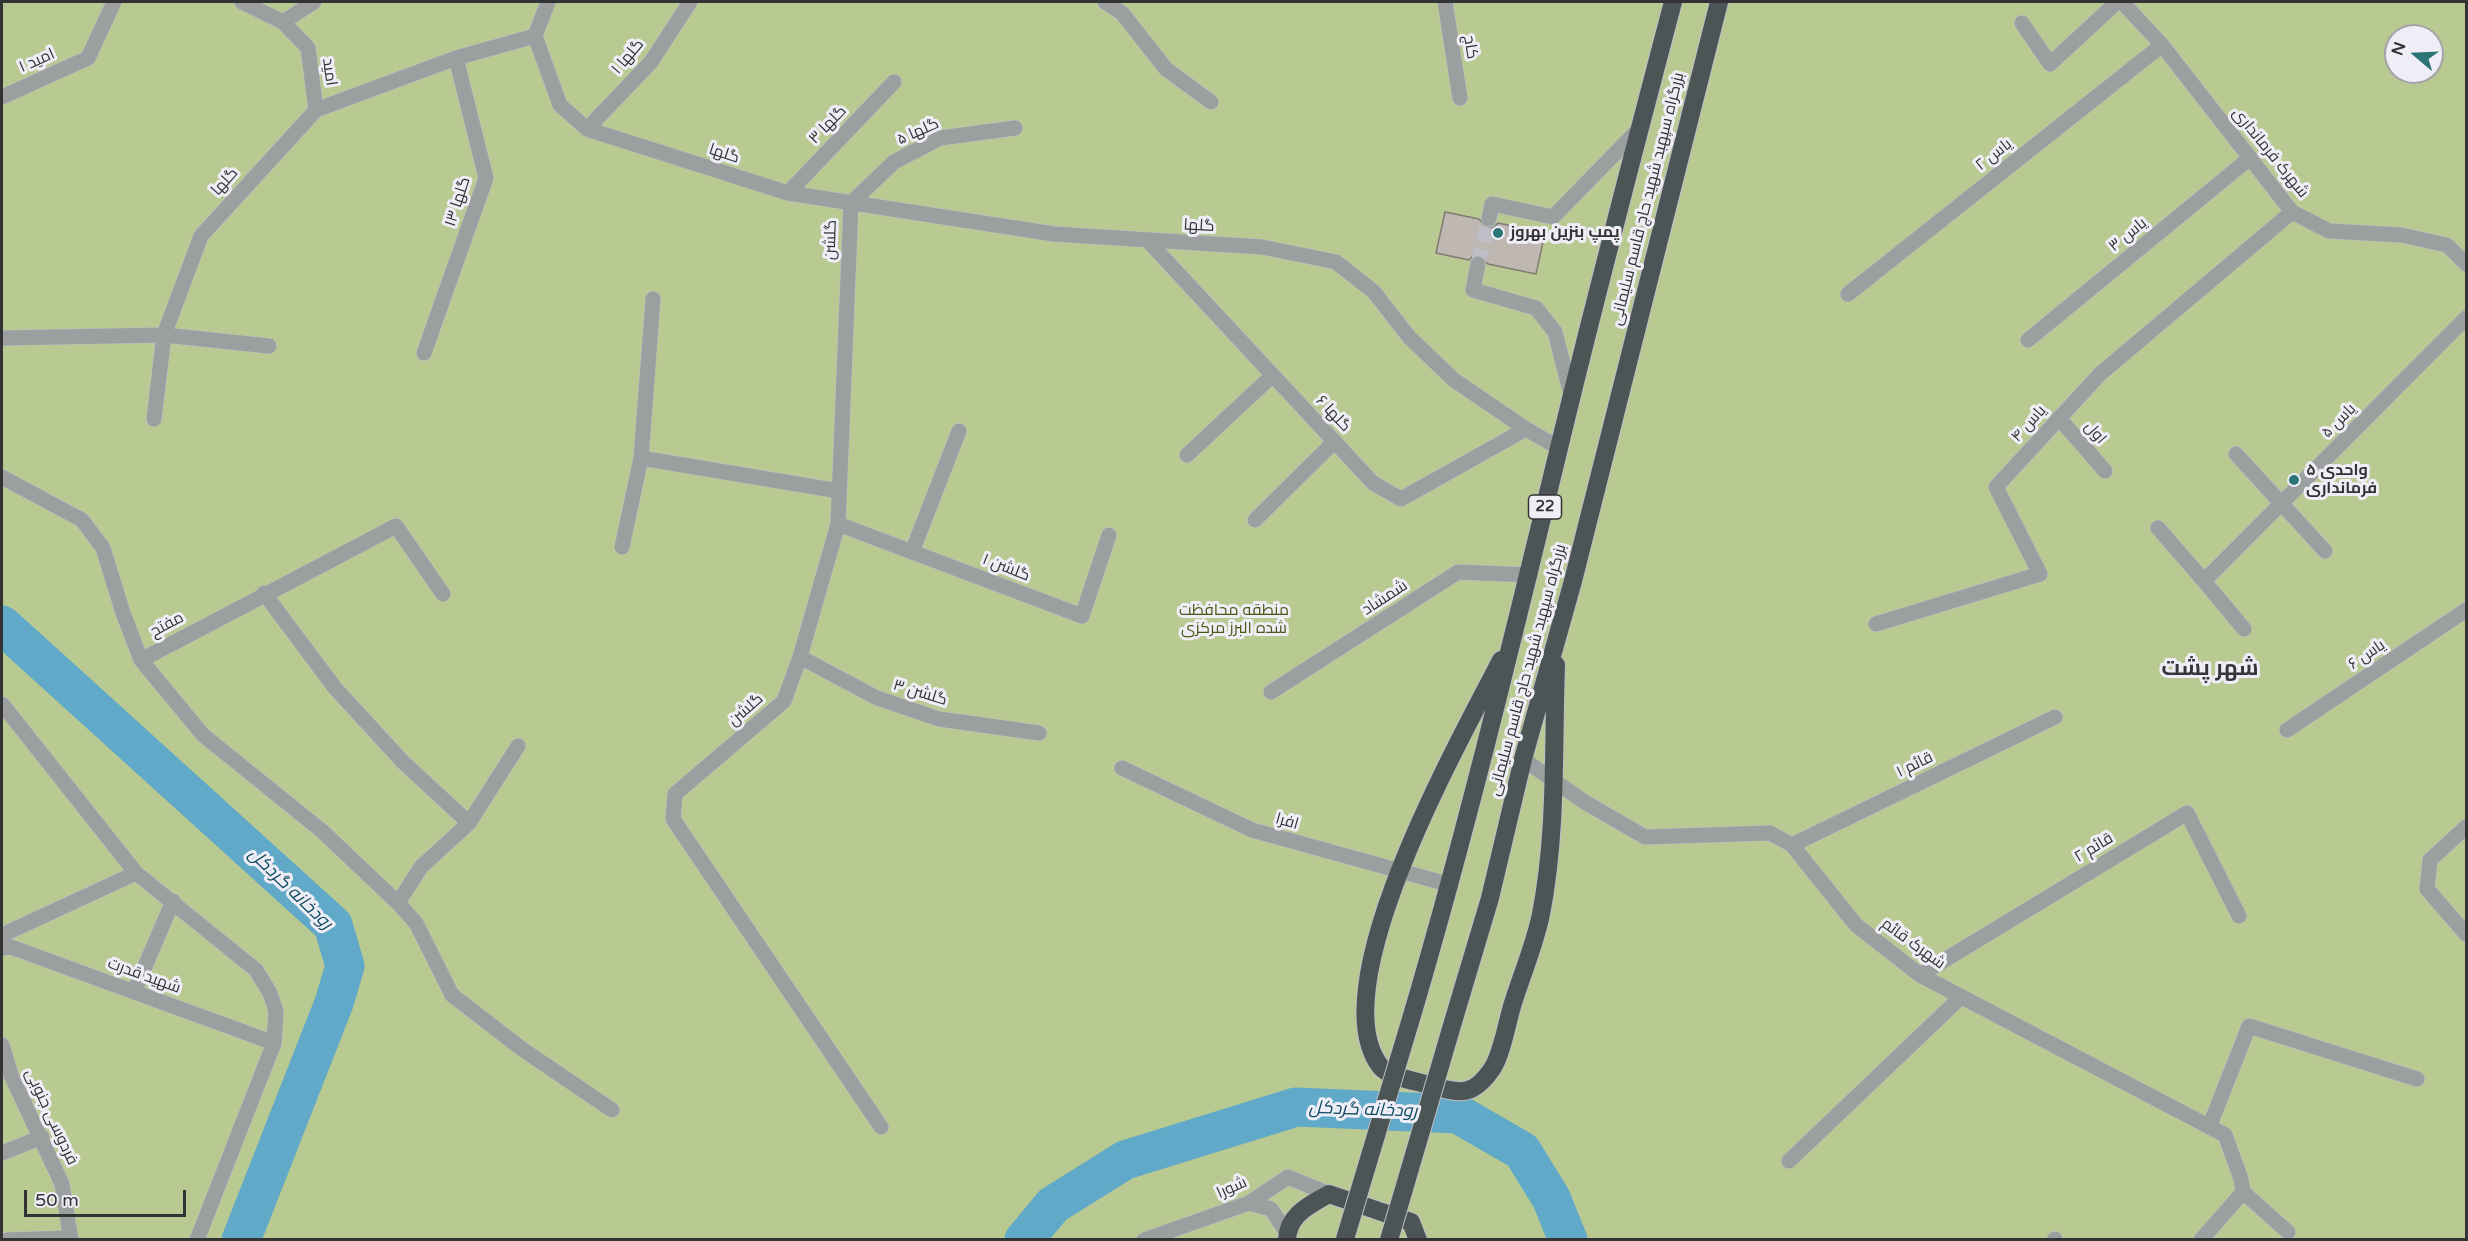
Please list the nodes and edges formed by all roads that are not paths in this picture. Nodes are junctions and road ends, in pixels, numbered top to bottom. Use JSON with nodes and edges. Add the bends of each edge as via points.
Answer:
{"nodes":[{"id":1,"x":114,"y":2,"type":"edge"},
{"id":2,"x":242,"y":2,"type":"edge"},
{"id":3,"x":314,"y":2,"type":"edge"},
{"id":4,"x":548,"y":2,"type":"edge"},
{"id":5,"x":690,"y":2,"type":"edge"},
{"id":6,"x":1105,"y":2,"type":"edge"},
{"id":7,"x":1445,"y":2,"type":"edge"},
{"id":8,"x":1673,"y":2,"type":"edge"},
{"id":9,"x":1719,"y":2,"type":"edge"},
{"id":10,"x":2117,"y":2,"type":"edge"},
{"id":11,"x":2122,"y":2,"type":"edge"},
{"id":12,"x":283,"y":22,"type":"junction"},
{"id":13,"x":2022,"y":23,"type":"dead end"},
{"id":14,"x":535,"y":36,"type":"junction"},
{"id":15,"x":2162,"y":45,"type":"junction"},
{"id":16,"x":456,"y":58,"type":"junction"},
{"id":17,"x":894,"y":82,"type":"dead end"},
{"id":18,"x":2,"y":97,"type":"edge"},
{"id":19,"x":1460,"y":98,"type":"dead end"},
{"id":20,"x":1211,"y":102,"type":"dead end"},
{"id":21,"x":316,"y":110,"type":"junction"},
{"id":22,"x":1015,"y":128,"type":"dead end"},
{"id":23,"x":587,"y":129,"type":"junction"},
{"id":24,"x":1640,"y":129,"type":"junction"},
{"id":25,"x":2250,"y":158,"type":"junction"},
{"id":26,"x":788,"y":193,"type":"junction"},
{"id":27,"x":851,"y":203,"type":"junction"},
{"id":28,"x":2292,"y":212,"type":"junction"},
{"id":29,"x":1489,"y":219,"type":"tunnel mouth"},
{"id":30,"x":1148,"y":241,"type":"junction"},
{"id":31,"x":1478,"y":264,"type":"tunnel mouth"},
{"id":32,"x":2466,"y":264,"type":"edge"},
{"id":33,"x":1848,"y":294,"type":"dead end"},
{"id":34,"x":653,"y":299,"type":"dead end"},
{"id":35,"x":2466,"y":318,"type":"edge"},
{"id":36,"x":164,"y":335,"type":"junction"},
{"id":37,"x":2,"y":338,"type":"edge"},
{"id":38,"x":2028,"y":340,"type":"dead end"},
{"id":39,"x":269,"y":346,"type":"dead end"},
{"id":40,"x":424,"y":353,"type":"dead end"},
{"id":41,"x":1273,"y":375,"type":"junction"},
{"id":42,"x":1572,"y":399,"type":"junction"},
{"id":43,"x":2059,"y":418,"type":"junction"},
{"id":44,"x":154,"y":419,"type":"dead end"},
{"id":45,"x":1526,"y":429,"type":"junction"},
{"id":46,"x":959,"y":431,"type":"dead end"},
{"id":47,"x":1334,"y":442,"type":"junction"},
{"id":48,"x":1559,"y":447,"type":"junction"},
{"id":49,"x":2236,"y":454,"type":"dead end"},
{"id":50,"x":1187,"y":455,"type":"dead end"},
{"id":51,"x":641,"y":458,"type":"junction"},
{"id":52,"x":2105,"y":471,"type":"dead end"},
{"id":53,"x":2,"y":477,"type":"edge"},
{"id":54,"x":839,"y":491,"type":"junction"},
{"id":55,"x":2283,"y":502,"type":"junction"},
{"id":56,"x":1255,"y":520,"type":"dead end"},
{"id":57,"x":838,"y":524,"type":"junction"},
{"id":58,"x":2158,"y":528,"type":"dead end"},
{"id":59,"x":1109,"y":535,"type":"dead end"},
{"id":60,"x":622,"y":547,"type":"dead end"},
{"id":61,"x":2325,"y":550,"type":"dead end"},
{"id":62,"x":912,"y":552,"type":"junction"},
{"id":63,"x":1530,"y":574,"type":"junction"},
{"id":64,"x":2204,"y":580,"type":"junction"},
{"id":65,"x":264,"y":593,"type":"junction"},
{"id":66,"x":443,"y":594,"type":"dead end"},
{"id":67,"x":2466,"y":610,"type":"edge"},
{"id":68,"x":1876,"y":624,"type":"dead end"},
{"id":69,"x":2244,"y":629,"type":"dead end"},
{"id":70,"x":1515,"y":632,"type":"junction"},
{"id":71,"x":1557,"y":636,"type":"junction"},
{"id":72,"x":800,"y":657,"type":"junction"},
{"id":73,"x":141,"y":660,"type":"junction"},
{"id":74,"x":1271,"y":692,"type":"dead end"},
{"id":75,"x":2,"y":704,"type":"edge"},
{"id":76,"x":2055,"y":717,"type":"dead end"},
{"id":77,"x":2287,"y":730,"type":"dead end"},
{"id":78,"x":1039,"y":733,"type":"dead end"},
{"id":79,"x":518,"y":746,"type":"dead end"},
{"id":80,"x":1522,"y":759,"type":"junction"},
{"id":81,"x":1122,"y":768,"type":"dead end"},
{"id":82,"x":1552,"y":780,"type":"junction"},
{"id":83,"x":469,"y":823,"type":"junction"},
{"id":84,"x":2466,"y":827,"type":"edge"},
{"id":85,"x":1792,"y":845,"type":"junction"},
{"id":86,"x":1399,"y":870,"type":"junction"},
{"id":87,"x":136,"y":873,"type":"junction"},
{"id":88,"x":1450,"y":885,"type":"junction"},
{"id":89,"x":173,"y":901,"type":"junction"},
{"id":90,"x":398,"y":903,"type":"junction"},
{"id":91,"x":2240,"y":916,"type":"dead end"},
{"id":92,"x":2466,"y":934,"type":"edge"},
{"id":93,"x":2,"y":935,"type":"edge"},
{"id":94,"x":2,"y":948,"type":"edge"},
{"id":95,"x":1920,"y":975,"type":"junction"},
{"id":96,"x":134,"y":992,"type":"junction"},
{"id":97,"x":1961,"y":996,"type":"junction"},
{"id":98,"x":274,"y":1043,"type":"junction"},
{"id":99,"x":2,"y":1045,"type":"edge"},
{"id":100,"x":2417,"y":1079,"type":"dead end"},
{"id":101,"x":612,"y":1110,"type":"dead end"},
{"id":102,"x":2210,"y":1125,"type":"junction"},
{"id":103,"x":881,"y":1127,"type":"dead end"},
{"id":104,"x":42,"y":1137,"type":"junction"},
{"id":105,"x":2,"y":1153,"type":"edge"},
{"id":106,"x":1789,"y":1161,"type":"dead end"},
{"id":107,"x":2243,"y":1192,"type":"junction"},
{"id":108,"x":1329,"y":1194,"type":"junction"},
{"id":109,"x":1249,"y":1203,"type":"junction"},
{"id":110,"x":2289,"y":1232,"type":"dead end"},
{"id":111,"x":1287,"y":1236,"type":"edge"},
{"id":112,"x":7,"y":1239,"type":"edge"},
{"id":113,"x":70,"y":1239,"type":"edge"},
{"id":114,"x":197,"y":1239,"type":"edge"},
{"id":115,"x":1144,"y":1239,"type":"edge"},
{"id":116,"x":1345,"y":1239,"type":"edge"},
{"id":117,"x":1389,"y":1239,"type":"edge"},
{"id":118,"x":1418,"y":1239,"type":"edge"},
{"id":119,"x":2201,"y":1239,"type":"edge"}],
"edges":[{"from":1,"to":18,"type":"street","name":"امید ۱","via":[[88,58]]},
{"from":2,"to":12,"type":"street","name":"امید"},
{"from":3,"to":12,"type":"street"},
{"from":4,"to":14,"type":"street"},
{"from":5,"to":23,"type":"street","name":"گلها ۱","via":[[651,62]]},
{"from":6,"to":20,"type":"street","via":[[1122,13],[1166,69]]},
{"from":7,"to":19,"type":"street","name":"کاج"},
{"from":8,"to":24,"type":"highway","name":"بزرگراه سپهبد شهید حاج قاسم سلیمانی","number":"22"},
{"from":9,"to":71,"type":"highway","name":"بزرگراه سپهبد شهید حاج قاسم سلیمانی"},
{"from":10,"to":13,"type":"street","via":[[2050,64]]},
{"from":11,"to":15,"type":"street","name":"شهرک فرمانداری"},
{"from":12,"to":21,"type":"street","name":"امید","via":[[308,48]]},
{"from":14,"to":16,"type":"street","name":"گلها"},
{"from":14,"to":23,"type":"street","name":"گلها","via":[[560,105]]},
{"from":15,"to":25,"type":"street","name":"شهرک فرمانداری"},
{"from":15,"to":33,"type":"street","name":"یاس ۲"},
{"from":16,"to":21,"type":"street","name":"گلها"},
{"from":16,"to":40,"type":"street","name":"گلها ۱۳","via":[[486,178]]},
{"from":17,"to":26,"type":"street","name":"گلها ۳"},
{"from":21,"to":36,"type":"street","name":"گلها","via":[[201,236]]},
{"from":22,"to":27,"type":"street","name":"گلها ۵","via":[[940,138],[894,162]]},
{"from":23,"to":26,"type":"street","name":"گلها"},
{"from":24,"to":29,"type":"street","via":[[1553,217],[1492,204]]},
{"from":24,"to":42,"type":"highway","name":"بزرگراه سپهبد شهید حاج قاسم سلیمانی","number":"22"},
{"from":25,"to":28,"type":"street","name":"شهرک فرمانداری"},
{"from":25,"to":38,"type":"street","name":"یاس ۳"},
{"from":26,"to":27,"type":"street","name":"گلها"},
{"from":27,"to":30,"type":"street","name":"گلها","via":[[1054,234]]},
{"from":27,"to":54,"type":"street","name":"گلشن"},
{"from":28,"to":32,"type":"street","name":"شهرک فرمانداری","via":[[2329,231],[2401,235],[2447,245]]},
{"from":28,"to":43,"type":"street","name":"یاس ۴","via":[[2100,374]]},
{"from":30,"to":41,"type":"street","name":"گلها ۶"},
{"from":30,"to":45,"type":"street","name":"گلها","via":[[1262,247],[1336,262],[1374,291],[1408,337],[1454,381]]},
{"from":31,"to":42,"type":"street","via":[[1473,290],[1536,308],[1555,332]]},
{"from":34,"to":51,"type":"street"},
{"from":35,"to":55,"type":"street","name":"یاس ۵"},
{"from":36,"to":37,"type":"street"},
{"from":36,"to":39,"type":"street"},
{"from":36,"to":44,"type":"street","name":"گلها"},
{"from":41,"to":47,"type":"street","name":"گلها ۶"},
{"from":41,"to":50,"type":"street"},
{"from":42,"to":48,"type":"highway","name":"بزرگراه سپهبد شهید حاج قاسم سلیمانی","number":"22"},
{"from":43,"to":52,"type":"street","name":"اول"},
{"from":43,"to":68,"type":"street","name":"یاس ۴","via":[[1996,487],[2040,574]]},
{"from":45,"to":47,"type":"street","name":"گلها ۶","via":[[1401,498],[1373,483]]},
{"from":45,"to":48,"type":"street","name":"گلها"},
{"from":46,"to":62,"type":"street"},
{"from":47,"to":56,"type":"street"},
{"from":48,"to":63,"type":"highway","name":"بزرگراه سپهبد شهید حاج قاسم سلیمانی","number":"22"},
{"from":49,"to":55,"type":"street"},
{"from":51,"to":54,"type":"street"},
{"from":51,"to":60,"type":"street"},
{"from":53,"to":73,"type":"street","name":"مفتح","via":[[82,520],[89,529],[103,548]]},
{"from":54,"to":57,"type":"street","name":"گلشن"},
{"from":55,"to":61,"type":"street"},
{"from":55,"to":64,"type":"street","name":"یاس ۵"},
{"from":57,"to":62,"type":"street","name":"گلشن ۱"},
{"from":57,"to":72,"type":"street","name":"گلشن"},
{"from":58,"to":64,"type":"street"},
{"from":59,"to":62,"type":"street","name":"گلشن ۱","via":[[1082,616]]},
{"from":63,"to":70,"type":"highway","name":"بزرگراه سپهبد شهید حاج قاسم سلیمانی","number":"22"},
{"from":63,"to":74,"type":"street","name":"شمشاد","via":[[1458,572]]},
{"from":64,"to":69,"type":"street"},
{"from":65,"to":66,"type":"street","name":"مفتح","via":[[396,526]]},
{"from":65,"to":73,"type":"street","name":"مفتح"},
{"from":65,"to":83,"type":"street","via":[[335,688],[403,762]]},
{"from":67,"to":77,"type":"street","name":"یاس ۶"},
{"from":70,"to":86,"type":"highway"},
{"from":70,"to":88,"type":"highway","name":"بزرگراه سپهبد شهید حاج قاسم سلیمانی","number":"22"},
{"from":71,"to":80,"type":"highway","name":"بزرگراه سپهبد شهید حاج قاسم سلیمانی"},
{"from":71,"to":82,"type":"highway"},
{"from":72,"to":78,"type":"street","name":"گلشن ۳","via":[[877,698],[939,719]]},
{"from":72,"to":103,"type":"street","name":"گلشن","via":[[784,701],[675,794],[673,819]]},
{"from":73,"to":90,"type":"street","via":[[203,735],[322,831]]},
{"from":75,"to":87,"type":"street"},
{"from":76,"to":85,"type":"street","name":"قائم ۱"},
{"from":79,"to":83,"type":"street"},
{"from":80,"to":82,"type":"street","name":"شهرک قائم"},
{"from":80,"to":117,"type":"highway","name":"بزرگراه سپهبد شهید حاج قاسم سلیمانی","bridge":true,"via":[[1490,898]]},
{"from":81,"to":86,"type":"street","name":"افرا","via":[[1251,830]]},
{"from":82,"to":85,"type":"street","name":"شهرک قائم","via":[[1646,837],[1770,833]]},
{"from":82,"to":86,"type":"highway","via":[[1553,827],[1540,916],[1493,1067],[1475,1089],[1461,1093],[1382,1069],[1370,1051],[1364,1023],[1368,977]]},
{"from":83,"to":90,"type":"street","via":[[421,867]]},
{"from":84,"to":92,"type":"street","via":[[2430,860],[2427,890]]},
{"from":85,"to":95,"type":"street","name":"شهرک قائم","via":[[1856,925]]},
{"from":86,"to":88,"type":"street","name":"افرا"},
{"from":87,"to":89,"type":"street"},
{"from":87,"to":93,"type":"street"},
{"from":88,"to":116,"type":"highway","name":"بزرگراه سپهبد شهید حاج قاسم سلیمانی","number":"22","bridge":true},
{"from":89,"to":96,"type":"street"},
{"from":89,"to":98,"type":"street","via":[[256,970],[276,1011]]},
{"from":90,"to":101,"type":"street","via":[[416,923],[452,994],[522,1049]]},
{"from":91,"to":95,"type":"street","name":"قائم ۲","via":[[2187,813]]},
{"from":94,"to":96,"type":"street","name":"شهید قدرت","via":[[11,947]]},
{"from":95,"to":97,"type":"street","name":"شهرک قائم"},
{"from":96,"to":98,"type":"street","name":"شهید قدرت"},
{"from":97,"to":102,"type":"street","name":"شهرک قائم"},
{"from":97,"to":106,"type":"street"},
{"from":98,"to":114,"type":"street"},
{"from":99,"to":104,"type":"street","name":"فردوسی جنوبی","via":[[11,1075]]},
{"from":100,"to":102,"type":"street","via":[[2249,1026]]},
{"from":102,"to":107,"type":"street","name":"شهرک قائم","via":[[2225,1134]]},
{"from":104,"to":105,"type":"street"},
{"from":104,"to":113,"type":"street","name":"فردوسی جنوبی","via":[[62,1184]]},
{"from":107,"to":110,"type":"street"},
{"from":107,"to":119,"type":"street"},
{"from":108,"to":109,"type":"street","name":"شورا","via":[[1288,1177]]},
{"from":108,"to":111,"type":"highway","via":[[1300,1210]]},
{"from":108,"to":118,"type":"highway","via":[[1411,1222]]},
{"from":109,"to":111,"type":"street","via":[[1271,1209]]},
{"from":109,"to":115,"type":"street","name":"شورا"},
{"from":112,"to":113,"type":"street"}]}
